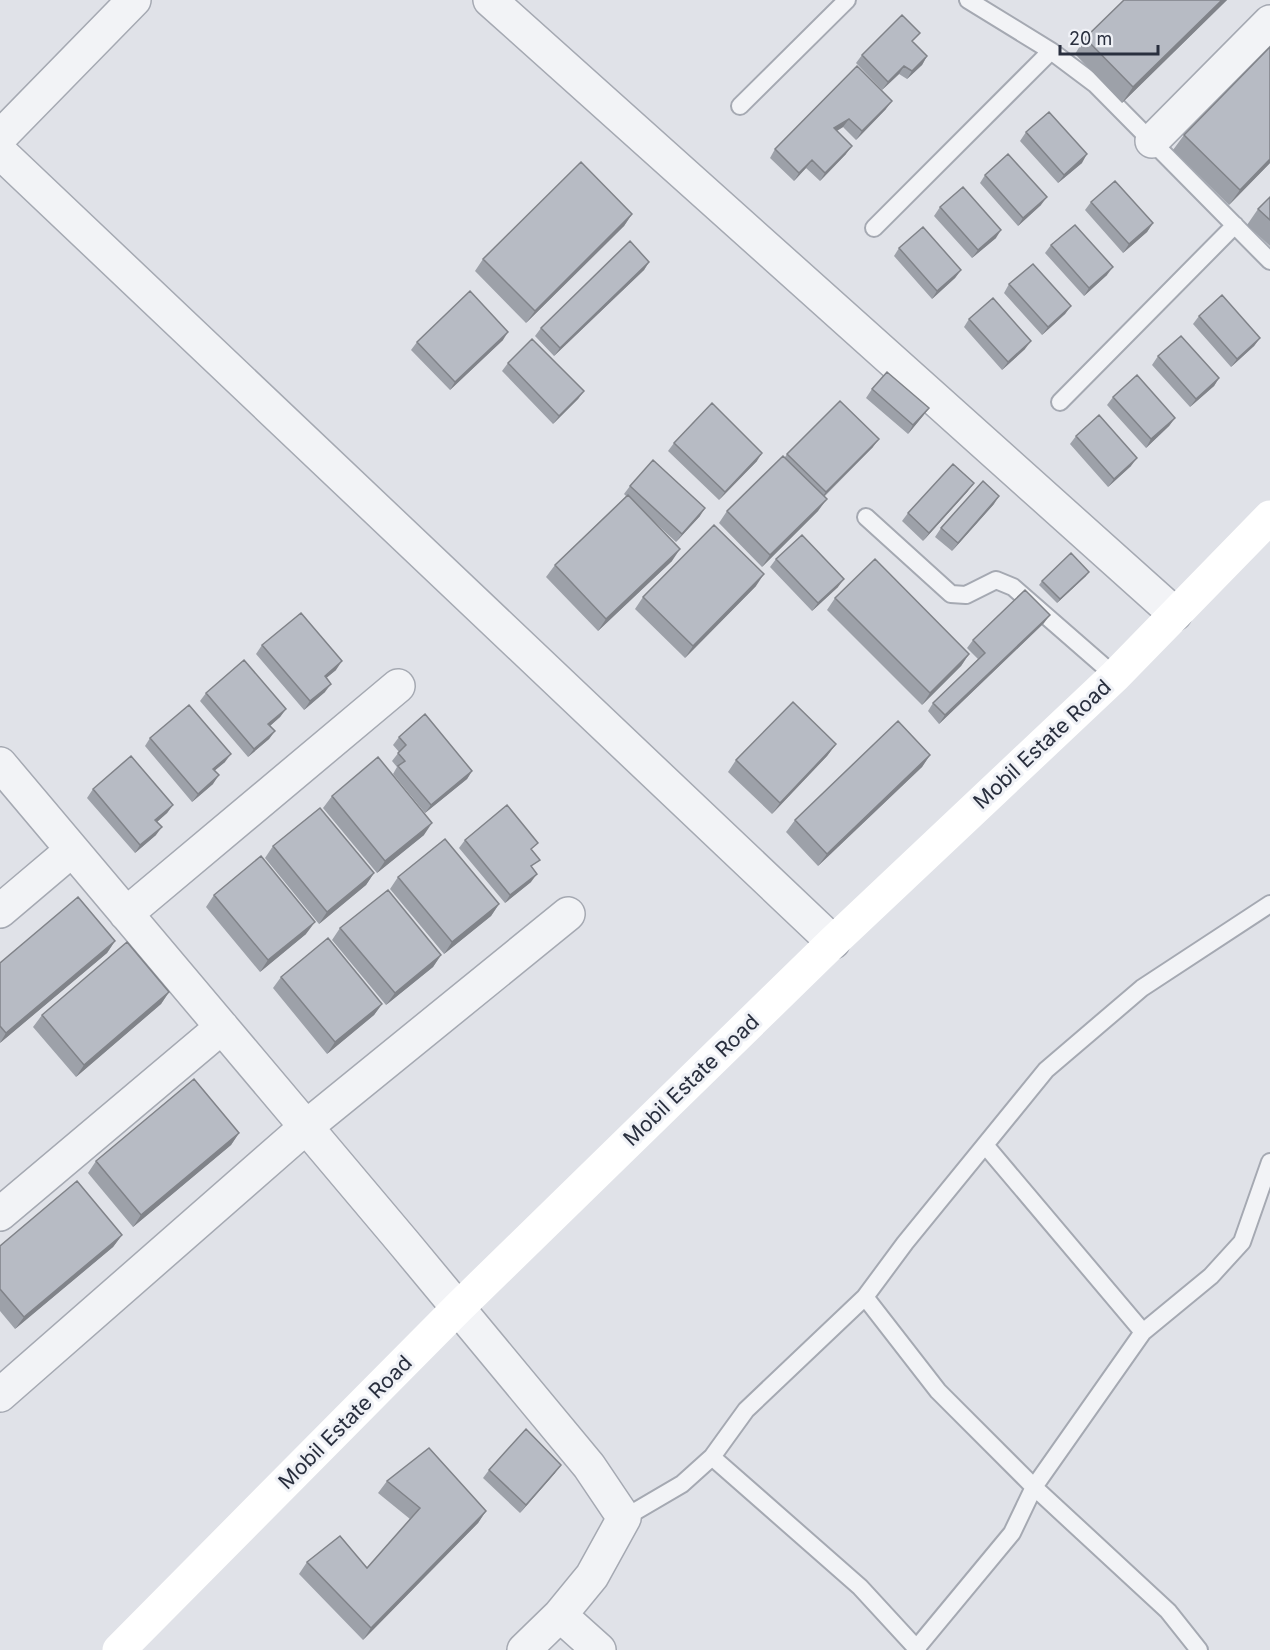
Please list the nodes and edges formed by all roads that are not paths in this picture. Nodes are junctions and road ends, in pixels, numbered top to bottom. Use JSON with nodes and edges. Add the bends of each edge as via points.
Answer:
{"nodes":[{"id":1,"x":134,"y":0,"type":"edge"},
{"id":2,"x":490,"y":0,"type":"edge"},
{"id":3,"x":847,"y":0,"type":"edge"},
{"id":4,"x":968,"y":0,"type":"edge"},
{"id":5,"x":1270,"y":22,"type":"edge"},
{"id":6,"x":1051,"y":51,"type":"junction"},
{"id":7,"x":740,"y":106,"type":"dead end"},
{"id":8,"x":0,"y":137,"type":"edge"},
{"id":9,"x":1152,"y":141,"type":"junction"},
{"id":10,"x":0,"y":152,"type":"edge"},
{"id":11,"x":1235,"y":225,"type":"junction"},
{"id":12,"x":874,"y":228,"type":"dead end"},
{"id":13,"x":1270,"y":261,"type":"edge"},
{"id":14,"x":1060,"y":402,"type":"dead end"},
{"id":15,"x":866,"y":517,"type":"dead end"},
{"id":16,"x":1270,"y":517,"type":"edge"},
{"id":17,"x":1175,"y":614,"type":"junction"},
{"id":18,"x":1115,"y":676,"type":"junction"},
{"id":19,"x":398,"y":686,"type":"dead end"},
{"id":20,"x":0,"y":764,"type":"edge"},
{"id":21,"x":72,"y":850,"type":"junction"},
{"id":22,"x":1270,"y":904,"type":"edge"},
{"id":23,"x":0,"y":910,"type":"edge"},
{"id":24,"x":126,"y":914,"type":"junction"},
{"id":25,"x":568,"y":914,"type":"dead end"},
{"id":26,"x":833,"y":942,"type":"junction"},
{"id":27,"x":222,"y":1027,"type":"junction"},
{"id":28,"x":306,"y":1127,"type":"junction"},
{"id":29,"x":985,"y":1145,"type":"junction"},
{"id":30,"x":1270,"y":1162,"type":"edge"},
{"id":31,"x":0,"y":1214,"type":"edge"},
{"id":32,"x":865,"y":1297,"type":"junction"},
{"id":33,"x":457,"y":1309,"type":"junction"},
{"id":34,"x":1143,"y":1332,"type":"junction"},
{"id":35,"x":0,"y":1395,"type":"edge"},
{"id":36,"x":711,"y":1457,"type":"junction"},
{"id":37,"x":1034,"y":1486,"type":"junction"},
{"id":38,"x":624,"y":1518,"type":"junction"},
{"id":39,"x":560,"y":1615,"type":"junction"},
{"id":40,"x":916,"y":1649,"type":"edge"},
{"id":41,"x":119,"y":1650,"type":"edge"},
{"id":42,"x":524,"y":1650,"type":"edge"},
{"id":43,"x":599,"y":1650,"type":"edge"},
{"id":44,"x":1199,"y":1650,"type":"edge"}],
"edges":[{"from":1,"to":8,"type":"street"},
{"from":2,"to":17,"type":"street"},
{"from":3,"to":7,"type":"lane"},
{"from":4,"to":6,"type":"lane"},
{"from":5,"to":9,"type":"street"},
{"from":6,"to":9,"type":"lane","via":[[1095,84]]},
{"from":6,"to":12,"type":"lane"},
{"from":9,"to":11,"type":"lane"},
{"from":10,"to":26,"type":"street"},
{"from":11,"to":13,"type":"lane"},
{"from":11,"to":14,"type":"lane"},
{"from":15,"to":18,"type":"lane","via":[[951,594],[966,595],[996,580],[1013,587]]},
{"from":16,"to":17,"type":"main road","name":"Mobil Estate Road"},
{"from":17,"to":18,"type":"main road","name":"Mobil Estate Road"},
{"from":18,"to":26,"type":"main road","name":"Mobil Estate Road"},
{"from":19,"to":24,"type":"street"},
{"from":20,"to":21,"type":"street"},
{"from":21,"to":23,"type":"street"},
{"from":21,"to":24,"type":"street"},
{"from":22,"to":29,"type":"lane","via":[[1134,995],[1047,1070]]},
{"from":24,"to":27,"type":"street"},
{"from":25,"to":28,"type":"street"},
{"from":26,"to":33,"type":"main road","name":"Mobil Estate Road"},
{"from":27,"to":28,"type":"street"},
{"from":27,"to":31,"type":"street"},
{"from":28,"to":33,"type":"street"},
{"from":28,"to":35,"type":"street"},
{"from":29,"to":32,"type":"lane"},
{"from":29,"to":34,"type":"lane"},
{"from":30,"to":34,"type":"lane","via":[[1242,1242],[1211,1276]]},
{"from":32,"to":36,"type":"lane","via":[[746,1410]]},
{"from":32,"to":37,"type":"lane","via":[[938,1391]]},
{"from":33,"to":38,"type":"street","via":[[589,1466]]},
{"from":33,"to":41,"type":"main road","name":"Mobil Estate Road"},
{"from":34,"to":37,"type":"lane"},
{"from":36,"to":38,"type":"lane","via":[[682,1484]]},
{"from":36,"to":40,"type":"lane","via":[[860,1587]]},
{"from":37,"to":40,"type":"lane","via":[[1012,1533]]},
{"from":37,"to":44,"type":"lane","via":[[1168,1611]]},
{"from":38,"to":39,"type":"street","via":[[592,1576]]},
{"from":39,"to":42,"type":"street"},
{"from":39,"to":43,"type":"street"}]}
